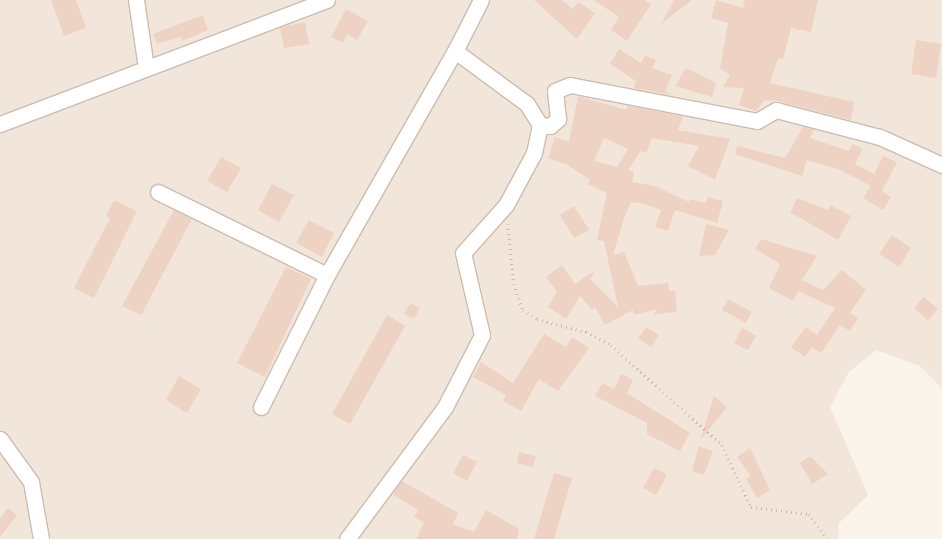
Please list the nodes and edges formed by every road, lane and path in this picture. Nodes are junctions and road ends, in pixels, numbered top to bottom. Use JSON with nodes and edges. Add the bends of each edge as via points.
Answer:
{"nodes":[{"id":1,"x":136,"y":0,"type":"edge"},
{"id":2,"x":327,"y":0,"type":"edge"},
{"id":3,"x":481,"y":0,"type":"edge"},
{"id":4,"x":456,"y":51,"type":"junction"},
{"id":5,"x":146,"y":68,"type":"junction"},
{"id":6,"x":0,"y":124,"type":"edge"},
{"id":7,"x":540,"y":125,"type":"junction"},
{"id":8,"x":942,"y":165,"type":"edge"},
{"id":9,"x":158,"y":192,"type":"dead end"},
{"id":10,"x":506,"y":205,"type":"junction"},
{"id":11,"x":327,"y":275,"type":"junction"},
{"id":12,"x":262,"y":407,"type":"dead end"},
{"id":13,"x":0,"y":440,"type":"edge"},
{"id":14,"x":42,"y":539,"type":"edge"},
{"id":15,"x":347,"y":539,"type":"edge"},
{"id":16,"x":828,"y":539,"type":"edge"}],
"edges":[{"from":1,"to":5,"type":"street"},
{"from":2,"to":5,"type":"street"},
{"from":3,"to":4,"type":"street"},
{"from":4,"to":7,"type":"street","via":[[527,104]]},
{"from":4,"to":11,"type":"street"},
{"from":5,"to":6,"type":"street"},
{"from":7,"to":8,"type":"street","via":[[550,126],[558,119],[556,91],[570,85],[757,121],[776,110],[880,137]]},
{"from":7,"to":10,"type":"street","via":[[534,153]]},
{"from":9,"to":11,"type":"street"},
{"from":10,"to":15,"type":"street","via":[[463,252],[482,336],[445,407]]},
{"from":10,"to":16,"type":"path","via":[[514,284],[523,310],[537,320],[586,332],[611,345],[722,445],[751,507],[809,514]]},
{"from":11,"to":12,"type":"street"},
{"from":13,"to":14,"type":"street","via":[[31,482]]}]}
